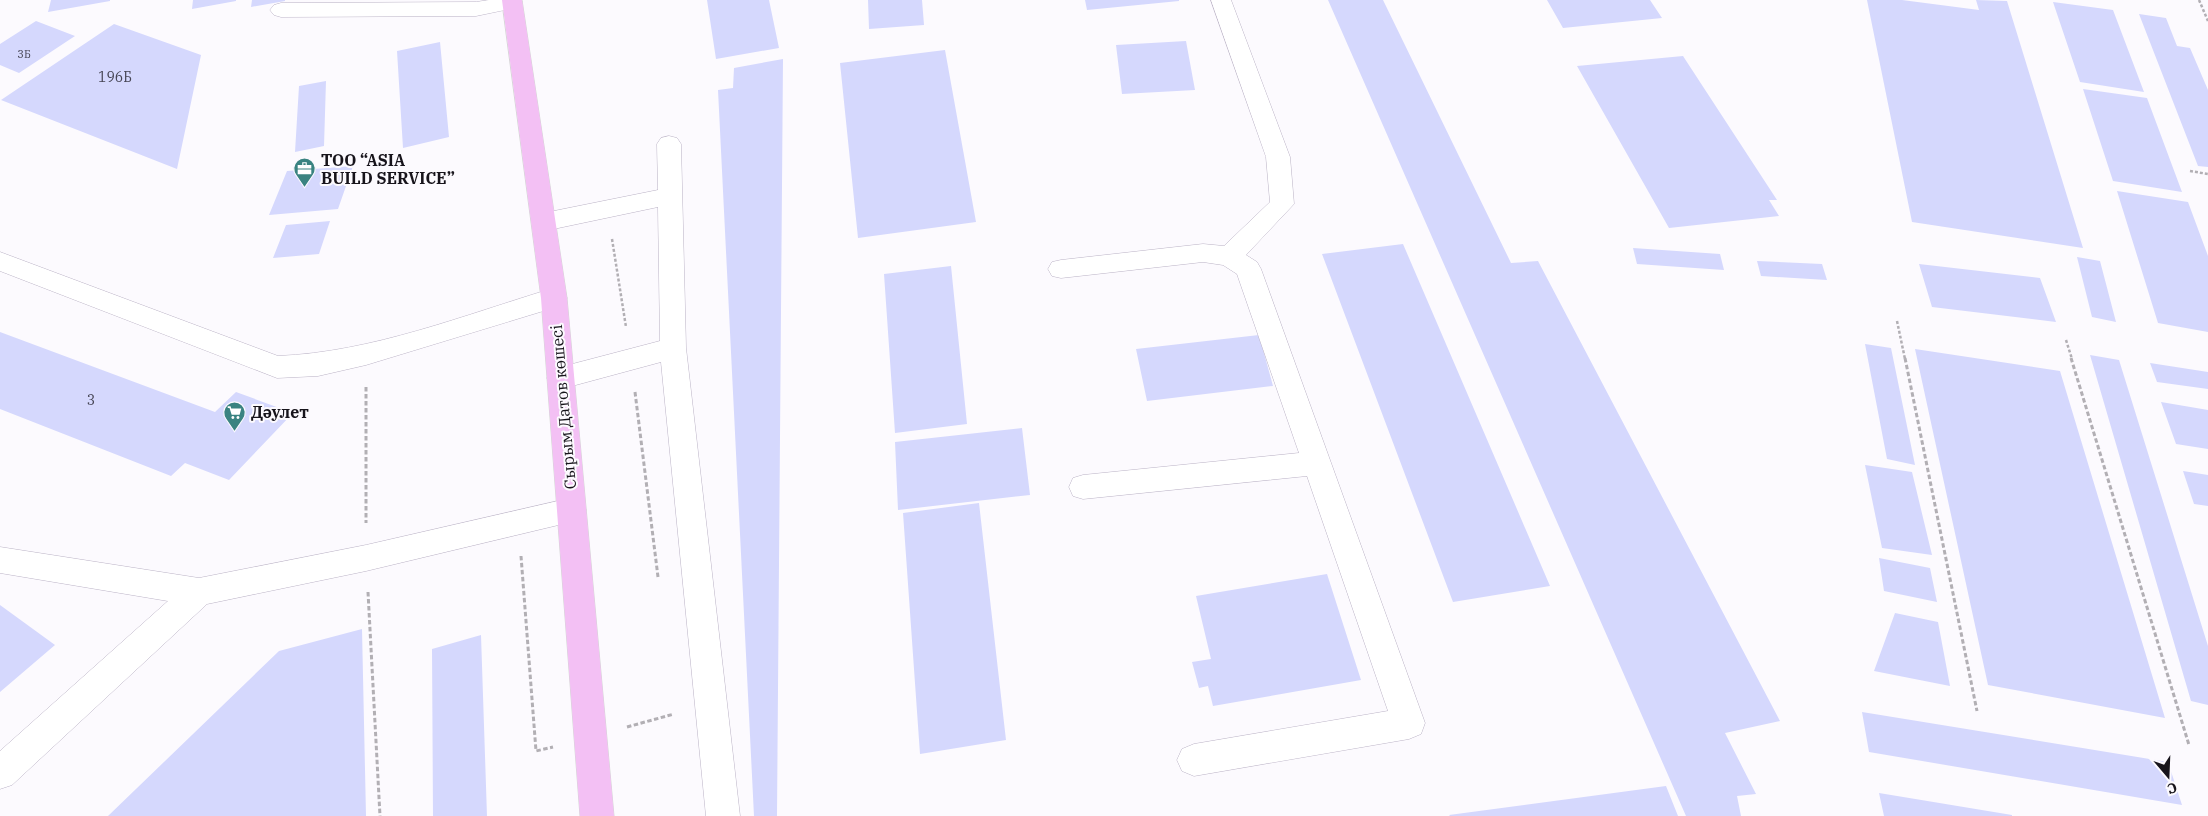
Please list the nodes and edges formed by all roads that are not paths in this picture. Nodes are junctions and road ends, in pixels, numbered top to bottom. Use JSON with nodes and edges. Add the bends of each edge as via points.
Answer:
{"nodes":[{"id":1,"x":1221,"y":0,"type":"edge"},
{"id":2,"x":512,"y":1,"type":"edge"},
{"id":3,"x":281,"y":10,"type":"dead end"},
{"id":4,"x":669,"y":144,"type":"dead end"},
{"id":5,"x":671,"y":196,"type":"junction"},
{"id":6,"x":544,"y":222,"type":"junction"},
{"id":7,"x":1229,"y":256,"type":"junction"},
{"id":8,"x":0,"y":261,"type":"edge"},
{"id":9,"x":1061,"y":269,"type":"dead end"},
{"id":10,"x":554,"y":298,"type":"junction"},
{"id":11,"x":673,"y":348,"type":"junction"},
{"id":12,"x":561,"y":378,"type":"junction"},
{"id":13,"x":1317,"y":463,"type":"junction"},
{"id":14,"x":1083,"y":487,"type":"dead end"},
{"id":15,"x":571,"y":510,"type":"junction"},
{"id":16,"x":0,"y":560,"type":"edge"},
{"id":17,"x":199,"y":592,"type":"junction"},
{"id":18,"x":1194,"y":760,"type":"dead end"},
{"id":19,"x":0,"y":773,"type":"edge"},
{"id":20,"x":597,"y":816,"type":"edge"},
{"id":21,"x":723,"y":816,"type":"edge"}],
"edges":[{"from":1,"to":7,"type":"lane","via":[[1278,158],[1282,204]]},
{"from":2,"to":3,"type":"lane","via":[[476,9]]},
{"from":2,"to":6,"type":"main road","name":"Сырым Датов көшесі"},
{"from":4,"to":5,"type":"lane"},
{"from":5,"to":6,"type":"lane"},
{"from":5,"to":11,"type":"lane"},
{"from":6,"to":10,"type":"main road","name":"Сырым Датов көшесі"},
{"from":7,"to":9,"type":"lane","via":[[1203,254]]},
{"from":7,"to":13,"type":"lane","via":[[1248,268]]},
{"from":8,"to":10,"type":"lane","via":[[277,367],[318,365],[366,355]]},
{"from":10,"to":12,"type":"main road","name":"Сырым Датов көшесі"},
{"from":11,"to":12,"type":"lane"},
{"from":11,"to":21,"type":"lane"},
{"from":12,"to":15,"type":"main road","name":"Сырым Датов көшесі"},
{"from":13,"to":14,"type":"lane"},
{"from":13,"to":18,"type":"lane","via":[[1409,723]]},
{"from":15,"to":17,"type":"lane","via":[[366,558]]},
{"from":15,"to":20,"type":"main road","name":"Сырым Датов көшесі"},
{"from":16,"to":17,"type":"lane"},
{"from":17,"to":19,"type":"lane"}]}
